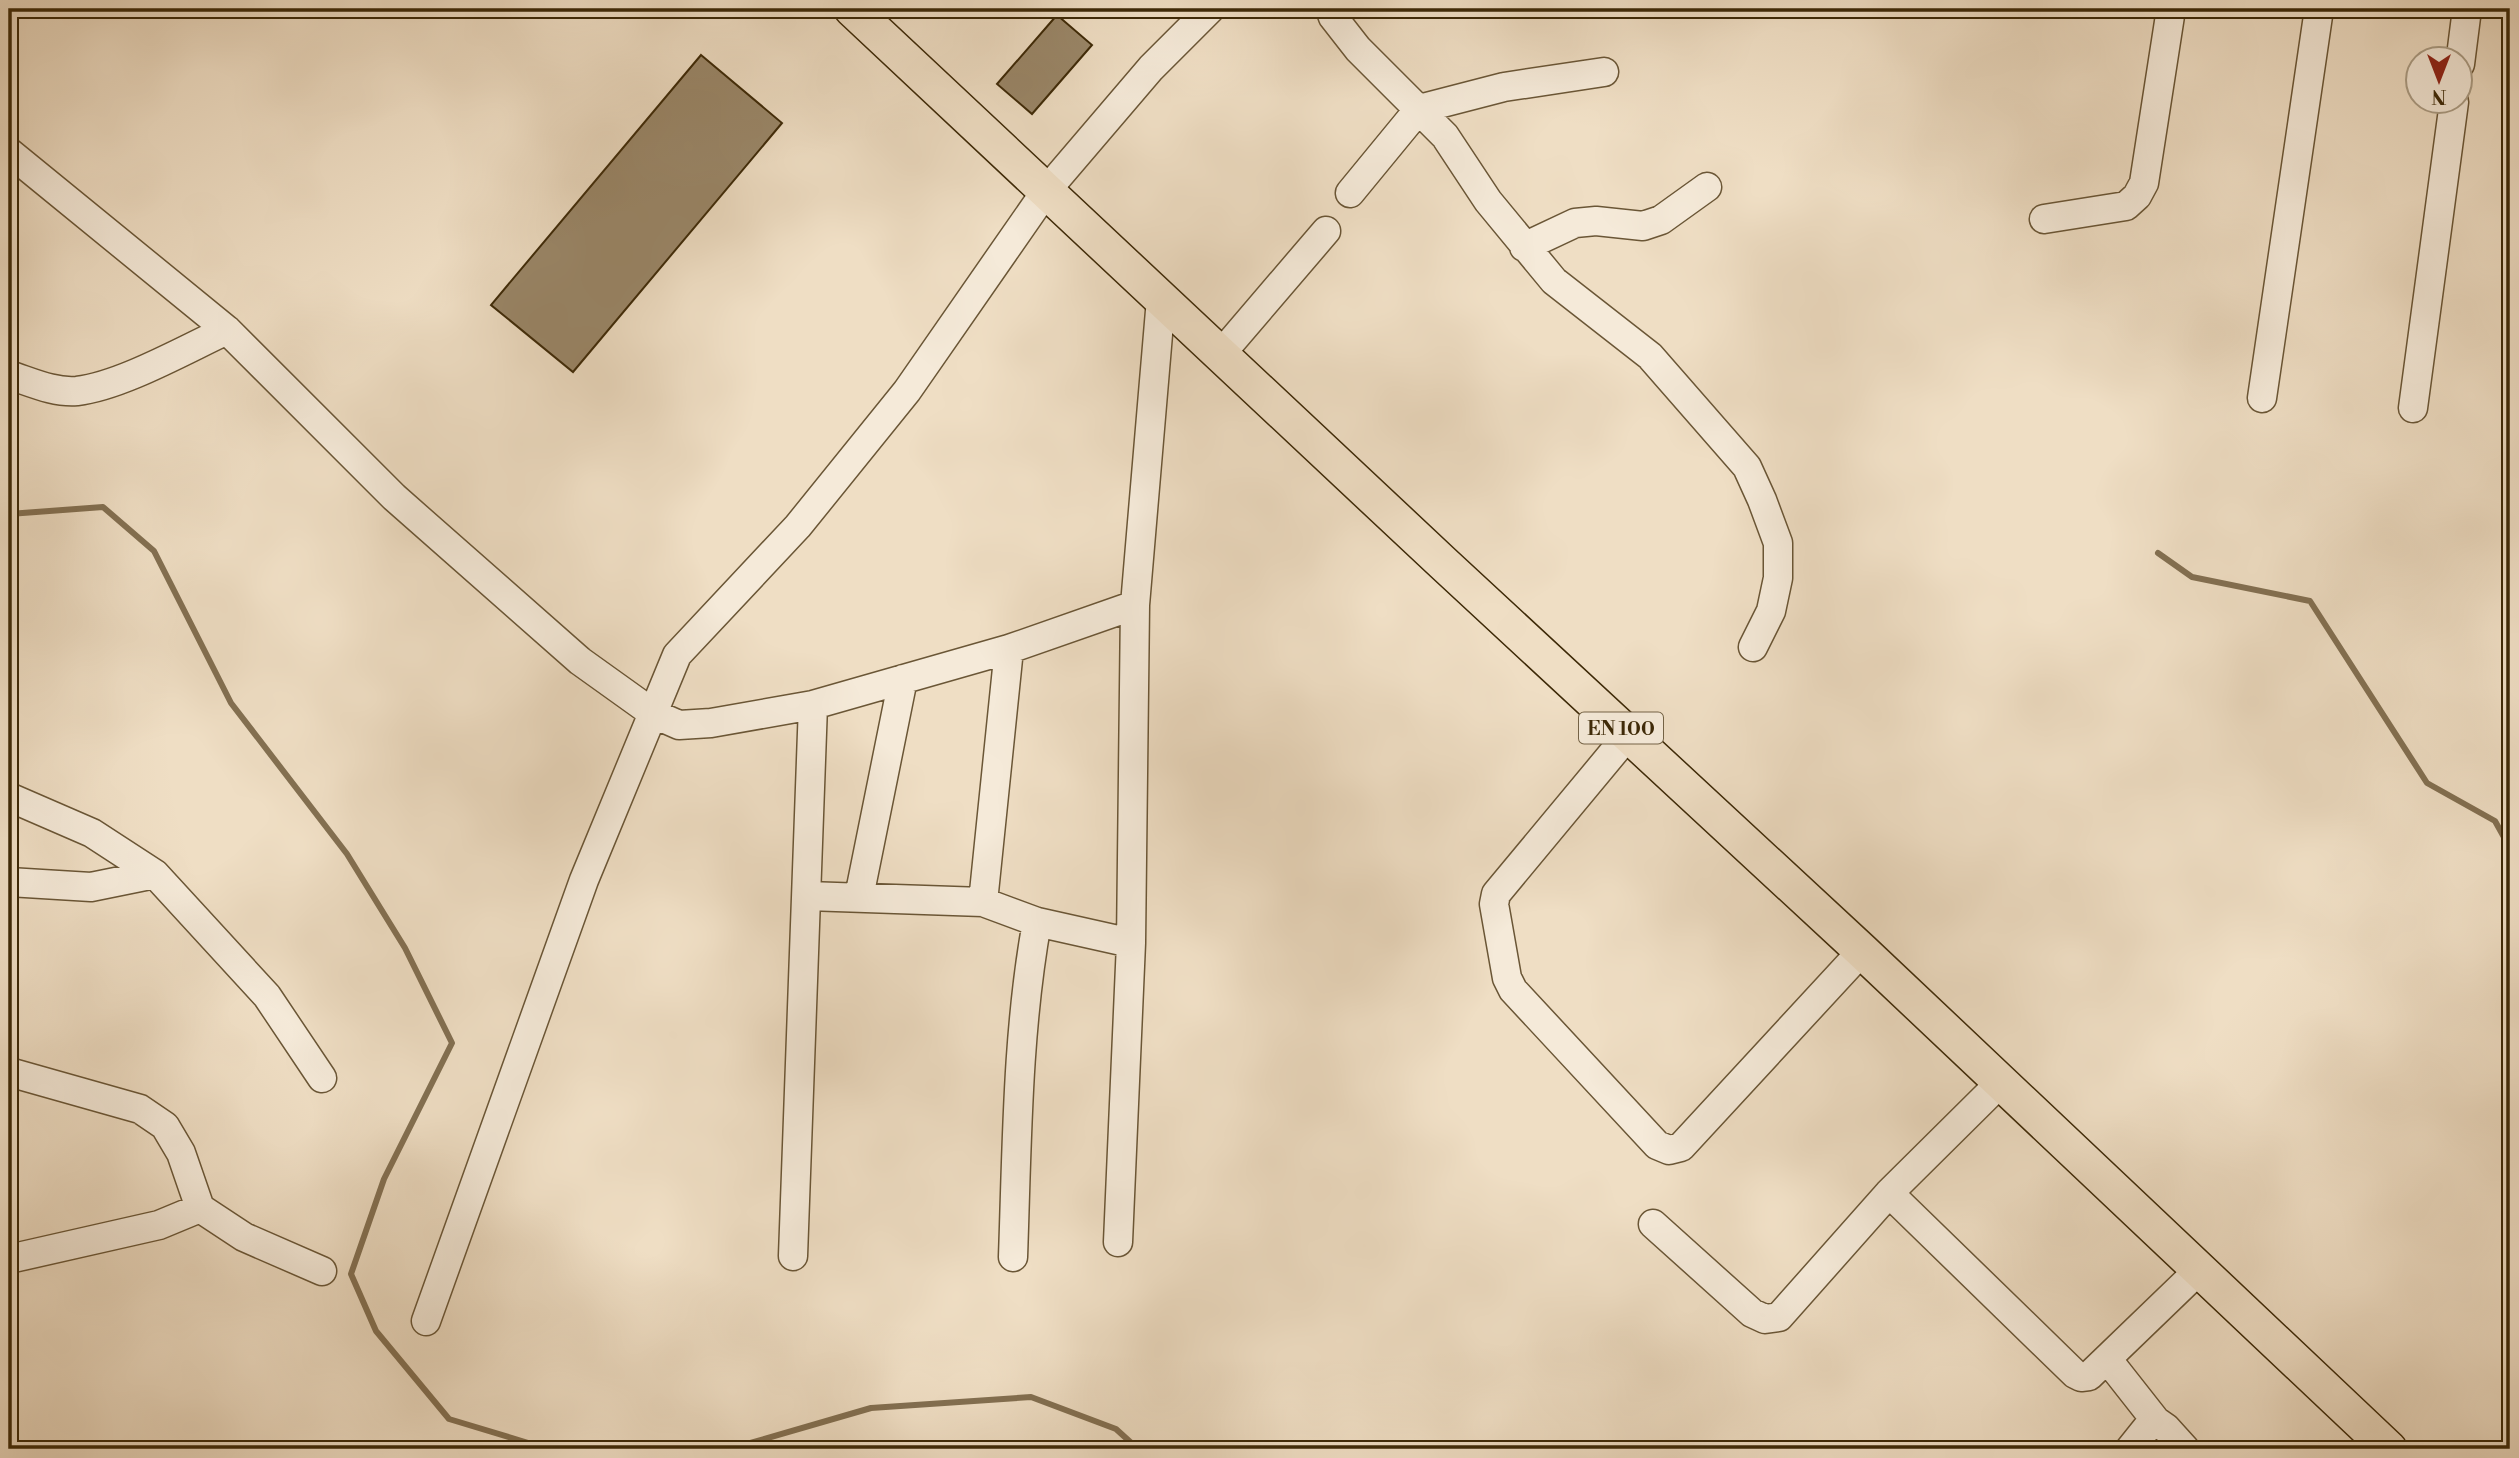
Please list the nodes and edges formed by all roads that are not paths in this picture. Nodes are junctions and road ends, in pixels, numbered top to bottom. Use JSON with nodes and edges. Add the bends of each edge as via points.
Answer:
{"nodes":[{"id":1,"x":852,"y":9,"type":"edge"},
{"id":2,"x":1210,"y":9,"type":"edge"},
{"id":3,"x":1330,"y":9,"type":"edge"},
{"id":4,"x":2171,"y":9,"type":"edge"},
{"id":5,"x":2319,"y":9,"type":"edge"},
{"id":6,"x":2467,"y":9,"type":"edge"},
{"id":7,"x":2462,"y":46,"type":"edge"},
{"id":8,"x":1604,"y":72,"type":"dead end"},
{"id":9,"x":1419,"y":109,"type":"junction"},
{"id":10,"x":2452,"y":116,"type":"edge"},
{"id":11,"x":9,"y":152,"type":"edge"},
{"id":12,"x":1707,"y":187,"type":"dead end"},
{"id":13,"x":1046,"y":191,"type":"junction"},
{"id":14,"x":1350,"y":193,"type":"dead end"},
{"id":15,"x":2044,"y":219,"type":"dead end"},
{"id":16,"x":1326,"y":231,"type":"dead end"},
{"id":17,"x":1524,"y":247,"type":"junction"},
{"id":18,"x":1161,"y":299,"type":"junction"},
{"id":19,"x":227,"y":330,"type":"junction"},
{"id":20,"x":1220,"y":355,"type":"junction"},
{"id":21,"x":9,"y":375,"type":"edge"},
{"id":22,"x":2262,"y":398,"type":"dead end"},
{"id":23,"x":2413,"y":408,"type":"dead end"},
{"id":24,"x":1135,"y":605,"type":"junction"},
{"id":25,"x":1753,"y":647,"type":"dead end"},
{"id":26,"x":1009,"y":649,"type":"junction"},
{"id":27,"x":903,"y":680,"type":"junction"},
{"id":28,"x":813,"y":705,"type":"junction"},
{"id":29,"x":654,"y":714,"type":"junction"},
{"id":30,"x":1628,"y":735,"type":"junction"},
{"id":31,"x":9,"y":797,"type":"edge"},
{"id":32,"x":155,"y":874,"type":"junction"},
{"id":33,"x":9,"y":882,"type":"edge"},
{"id":34,"x":807,"y":896,"type":"junction"},
{"id":35,"x":859,"y":897,"type":"junction"},
{"id":36,"x":983,"y":902,"type":"junction"},
{"id":37,"x":1037,"y":922,"type":"junction"},
{"id":38,"x":1131,"y":943,"type":"junction"},
{"id":39,"x":1862,"y":951,"type":"junction"},
{"id":40,"x":9,"y":1072,"type":"edge"},
{"id":41,"x":323,"y":1078,"type":"dead end"},
{"id":42,"x":2001,"y":1082,"type":"junction"},
{"id":43,"x":1889,"y":1194,"type":"junction"},
{"id":44,"x":200,"y":1208,"type":"junction"},
{"id":45,"x":1653,"y":1224,"type":"dead end"},
{"id":46,"x":1118,"y":1242,"type":"dead end"},
{"id":47,"x":793,"y":1256,"type":"dead end"},
{"id":48,"x":1013,"y":1257,"type":"dead end"},
{"id":49,"x":9,"y":1259,"type":"edge"},
{"id":50,"x":2200,"y":1269,"type":"junction"},
{"id":51,"x":323,"y":1272,"type":"dead end"},
{"id":52,"x":426,"y":1321,"type":"dead end"},
{"id":53,"x":2108,"y":1360,"type":"junction"},
{"id":54,"x":2156,"y":1421,"type":"junction"},
{"id":55,"x":2130,"y":1449,"type":"edge"},
{"id":56,"x":2185,"y":1449,"type":"edge"},
{"id":57,"x":2389,"y":1449,"type":"edge"}],
"edges":[{"from":1,"to":13,"type":"main road","number":"EN 100"},
{"from":2,"to":13,"type":"street","via":[[1152,68]]},
{"from":3,"to":9,"type":"street","via":[[1358,50]]},
{"from":4,"to":15,"type":"street","via":[[2144,183],[2137,196],[2126,206]]},
{"from":5,"to":22,"type":"street"},
{"from":6,"to":7,"type":"street"},
{"from":8,"to":9,"type":"street","via":[[1504,87]]},
{"from":9,"to":14,"type":"street"},
{"from":9,"to":17,"type":"street","via":[[1445,136]]},
{"from":10,"to":23,"type":"street"},
{"from":11,"to":19,"type":"street"},
{"from":12,"to":17,"type":"street","via":[[1661,220],[1643,226],[1575,223]]},
{"from":13,"to":18,"type":"main road","number":"EN 100"},
{"from":13,"to":29,"type":"street","via":[[907,391],[798,526],[677,655]]},
{"from":16,"to":20,"type":"street"},
{"from":17,"to":25,"type":"street","via":[[1554,281],[1650,356],[1747,467],[1778,543],[1772,611]]},
{"from":18,"to":20,"type":"main road","number":"EN 100"},
{"from":18,"to":24,"type":"street"},
{"from":19,"to":21,"type":"street","via":[[113,382],[77,391],[54,390]]},
{"from":19,"to":29,"type":"street","via":[[394,497],[580,661]]},
{"from":20,"to":30,"type":"main road","number":"EN 100"},
{"from":24,"to":26,"type":"street"},
{"from":24,"to":38,"type":"street"},
{"from":26,"to":27,"type":"street"},
{"from":26,"to":36,"type":"street"},
{"from":27,"to":28,"type":"street"},
{"from":27,"to":35,"type":"street"},
{"from":28,"to":29,"type":"street","via":[[679,725]]},
{"from":28,"to":34,"type":"street"},
{"from":29,"to":52,"type":"street","via":[[575,905]]},
{"from":30,"to":39,"type":"main road","number":"EN 100"},
{"from":30,"to":39,"type":"street","via":[[1496,894],[1494,904],[1513,990],[1657,1145],[1669,1150],[1681,1147]]},
{"from":31,"to":32,"type":"street","via":[[92,833]]},
{"from":32,"to":33,"type":"street","via":[[91,887]]},
{"from":32,"to":41,"type":"street","via":[[267,996]]},
{"from":34,"to":35,"type":"street"},
{"from":34,"to":47,"type":"street"},
{"from":35,"to":36,"type":"street"},
{"from":36,"to":37,"type":"street"},
{"from":37,"to":38,"type":"street"},
{"from":37,"to":48,"type":"street","via":[[1020,1055]]},
{"from":38,"to":46,"type":"street"},
{"from":39,"to":42,"type":"main road","number":"EN 100"},
{"from":40,"to":44,"type":"street","via":[[140,1109],[165,1126],[181,1153]]},
{"from":42,"to":43,"type":"street"},
{"from":42,"to":50,"type":"main road","number":"EN 100"},
{"from":43,"to":45,"type":"street","via":[[1779,1317],[1765,1319]]},
{"from":43,"to":53,"type":"street","via":[[2075,1374],[2090,1376]]},
{"from":44,"to":49,"type":"street","via":[[159,1225]]},
{"from":44,"to":51,"type":"street","via":[[244,1237]]},
{"from":50,"to":53,"type":"street"},
{"from":50,"to":57,"type":"main road","number":"EN 100"},
{"from":53,"to":54,"type":"street"},
{"from":54,"to":55,"type":"street"},
{"from":54,"to":56,"type":"street"}]}
